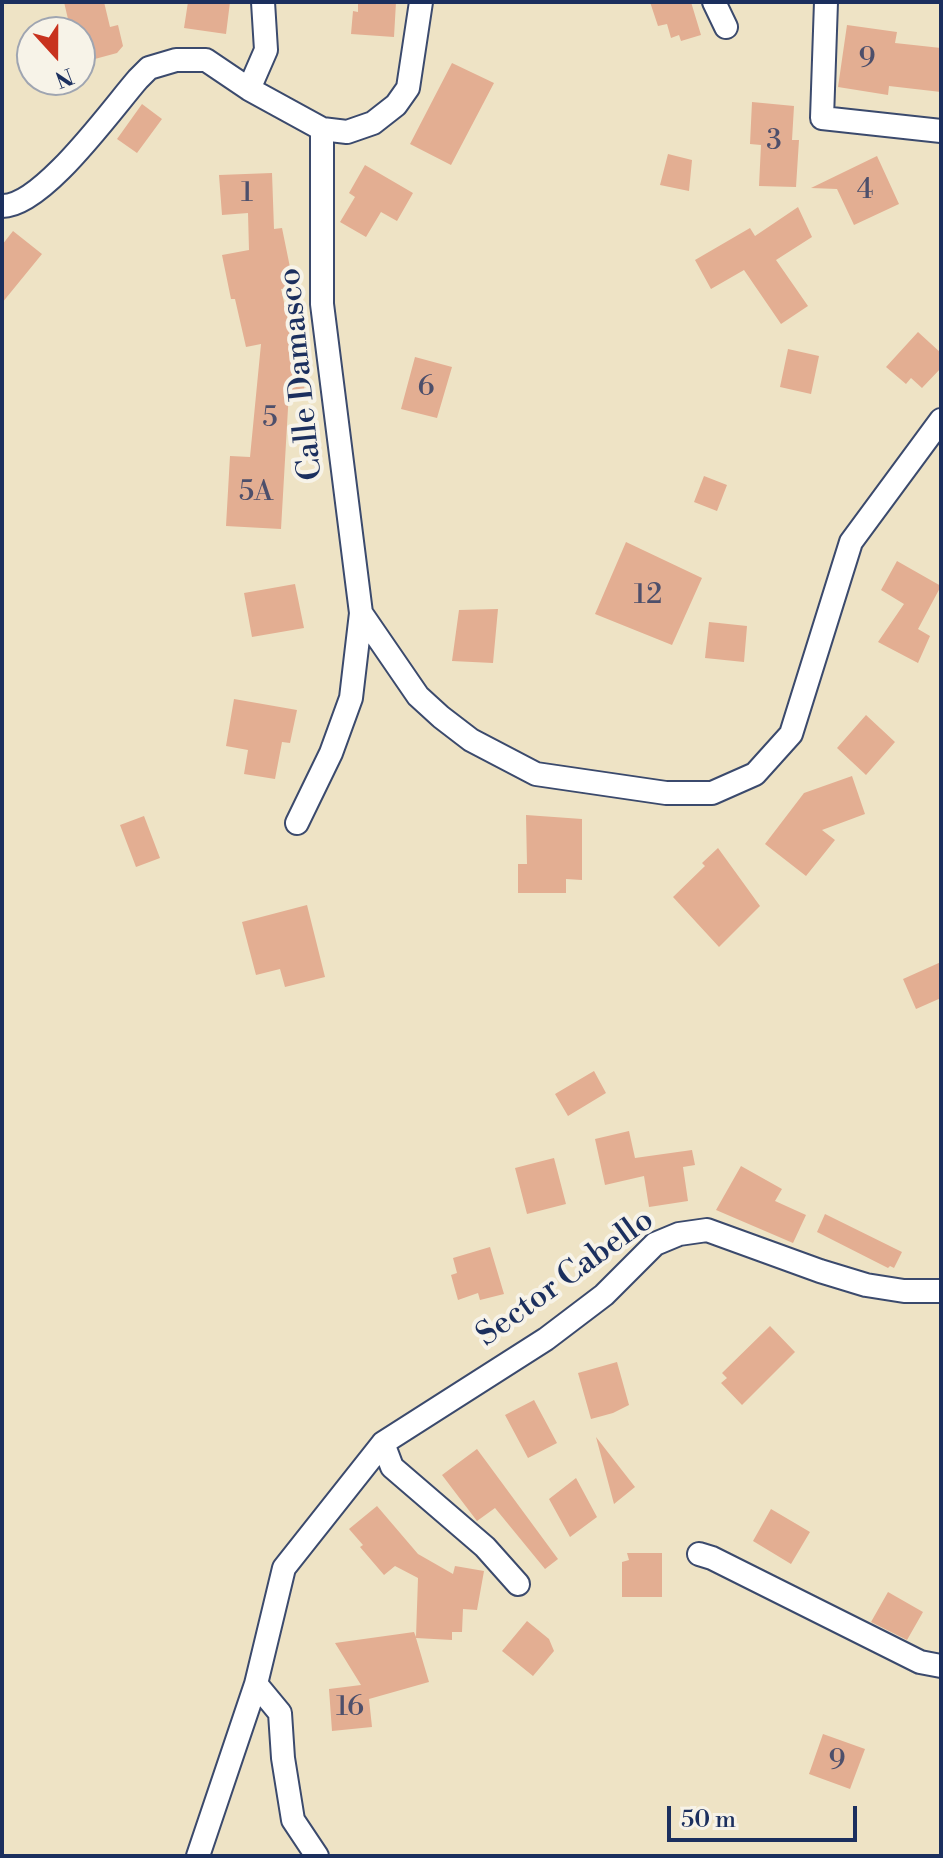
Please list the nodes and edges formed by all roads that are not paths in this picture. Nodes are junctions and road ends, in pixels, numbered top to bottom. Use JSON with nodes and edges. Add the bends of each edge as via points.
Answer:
{"nodes":[{"id":1,"x":263,"y":2,"type":"edge"},
{"id":2,"x":421,"y":2,"type":"edge"},
{"id":3,"x":714,"y":2,"type":"edge"},
{"id":4,"x":826,"y":2,"type":"edge"},
{"id":5,"x":726,"y":27,"type":"dead end"},
{"id":6,"x":249,"y":89,"type":"junction"},
{"id":7,"x":322,"y":129,"type":"junction"},
{"id":8,"x":941,"y":131,"type":"edge"},
{"id":9,"x":6,"y":210,"type":"edge"},
{"id":10,"x":941,"y":420,"type":"edge"},
{"id":11,"x":361,"y":613,"type":"junction"},
{"id":12,"x":297,"y":823,"type":"dead end"},
{"id":13,"x":941,"y":1291,"type":"edge"},
{"id":14,"x":383,"y":1443,"type":"junction"},
{"id":15,"x":699,"y":1554,"type":"dead end"},
{"id":16,"x":518,"y":1584,"type":"dead end"},
{"id":17,"x":941,"y":1666,"type":"edge"},
{"id":18,"x":256,"y":1684,"type":"junction"},
{"id":19,"x":198,"y":1856,"type":"edge"},
{"id":20,"x":317,"y":1856,"type":"edge"}],
"edges":[{"from":1,"to":6,"type":"street","via":[[266,50]]},
{"from":2,"to":7,"type":"street","via":[[408,88],[396,105],[373,123],[347,132]]},
{"from":3,"to":5,"type":"street"},
{"from":4,"to":8,"type":"street","via":[[822,118]]},
{"from":6,"to":7,"type":"street"},
{"from":6,"to":9,"type":"street","via":[[206,60],[176,60],[149,68],[54,177]]},
{"from":7,"to":11,"type":"street","name":"Calle Damasco","via":[[322,304]]},
{"from":10,"to":11,"type":"street","name":"Calle Damasco","via":[[851,542],[791,734],[755,774],[712,793],[666,793],[536,774],[471,740],[418,696]]},
{"from":11,"to":12,"type":"street","name":"Calle Damasco","via":[[351,698]]},
{"from":13,"to":14,"type":"street","name":"Sector Cabello","via":[[866,1285],[707,1230],[679,1234],[655,1244],[604,1295],[546,1339]]},
{"from":14,"to":16,"type":"street","via":[[392,1467],[485,1547]]},
{"from":14,"to":18,"type":"street","name":"Sector Cabello","via":[[284,1568]]},
{"from":15,"to":17,"type":"street","via":[[920,1662]]},
{"from":18,"to":19,"type":"street","name":"Sector Cabello"},
{"from":18,"to":20,"type":"street","via":[[280,1713],[293,1820]]}]}
